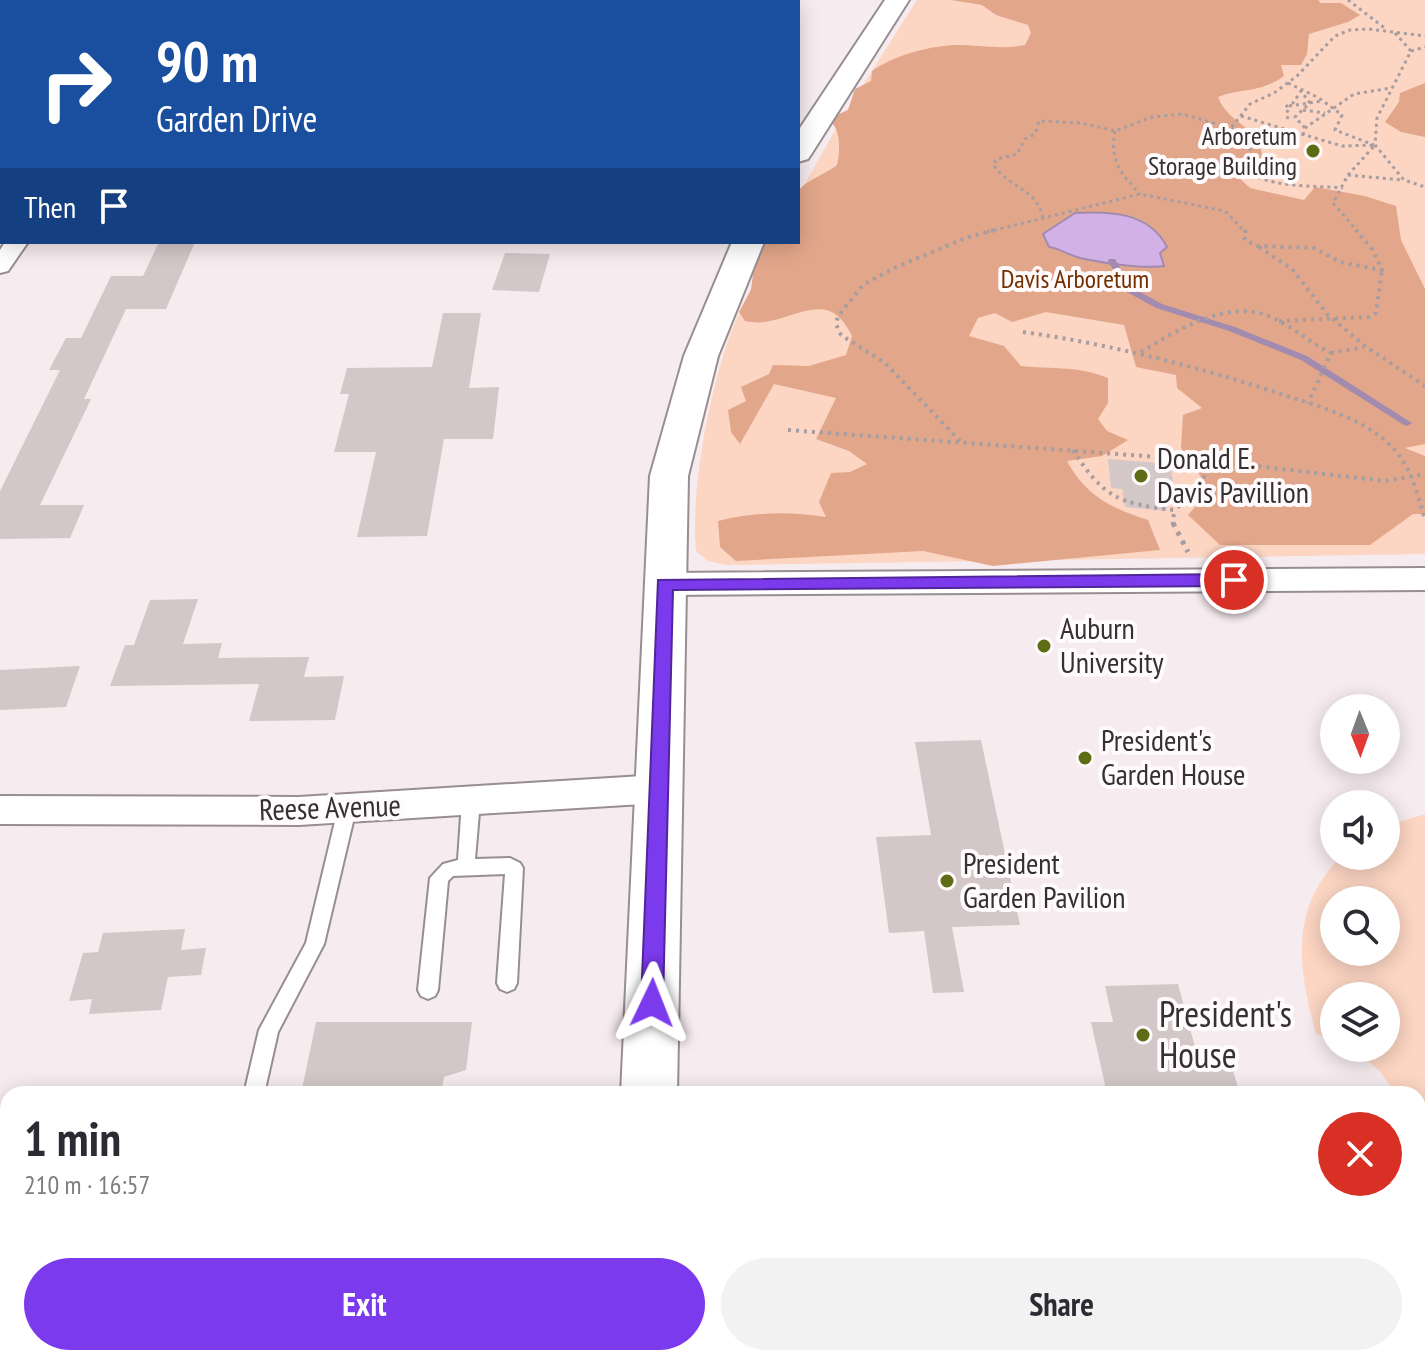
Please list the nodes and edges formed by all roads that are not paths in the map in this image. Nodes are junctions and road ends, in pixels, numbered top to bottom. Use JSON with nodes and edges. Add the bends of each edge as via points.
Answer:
{"nodes":[{"id":1,"x":897,"y":0,"type":"edge"},
{"id":2,"x":800,"y":150,"type":"edge"},
{"id":3,"x":16,"y":244,"type":"edge"},
{"id":4,"x":747,"y":244,"type":"edge"},
{"id":5,"x":0,"y":266,"type":"edge"},
{"id":6,"x":1425,"y":579,"type":"edge"},
{"id":7,"x":664,"y":584,"type":"junction"},
{"id":8,"x":659,"y":789,"type":"junction"},
{"id":9,"x":471,"y":801,"type":"junction"},
{"id":10,"x":347,"y":809,"type":"junction"},
{"id":11,"x":0,"y":810,"type":"edge"},
{"id":12,"x":466,"y":867,"type":"junction"},
{"id":13,"x":507,"y":983,"type":"dead end"},
{"id":14,"x":428,"y":990,"type":"dead end"},
{"id":15,"x":256,"y":1086,"type":"edge"},
{"id":16,"x":649,"y":1086,"type":"edge"}],
"edges":[{"from":1,"to":2,"type":"main road"},
{"from":3,"to":5,"type":"street"},
{"from":4,"to":7,"type":"main road","via":[[719,299],[682,411],[669,476]]},
{"from":6,"to":7,"type":"street"},
{"from":7,"to":8,"type":"main road"},
{"from":8,"to":9,"type":"street","name":"Reese Avenue"},
{"from":8,"to":16,"type":"main road"},
{"from":9,"to":10,"type":"street","name":"Reese Avenue"},
{"from":9,"to":12,"type":"lane"},
{"from":10,"to":11,"type":"street","name":"Reese Avenue"},
{"from":10,"to":15,"type":"lane","via":[[315,944],[269,1030]]},
{"from":12,"to":13,"type":"lane","via":[[514,868]]},
{"from":12,"to":14,"type":"lane","via":[[449,869],[439,878]]}]}
